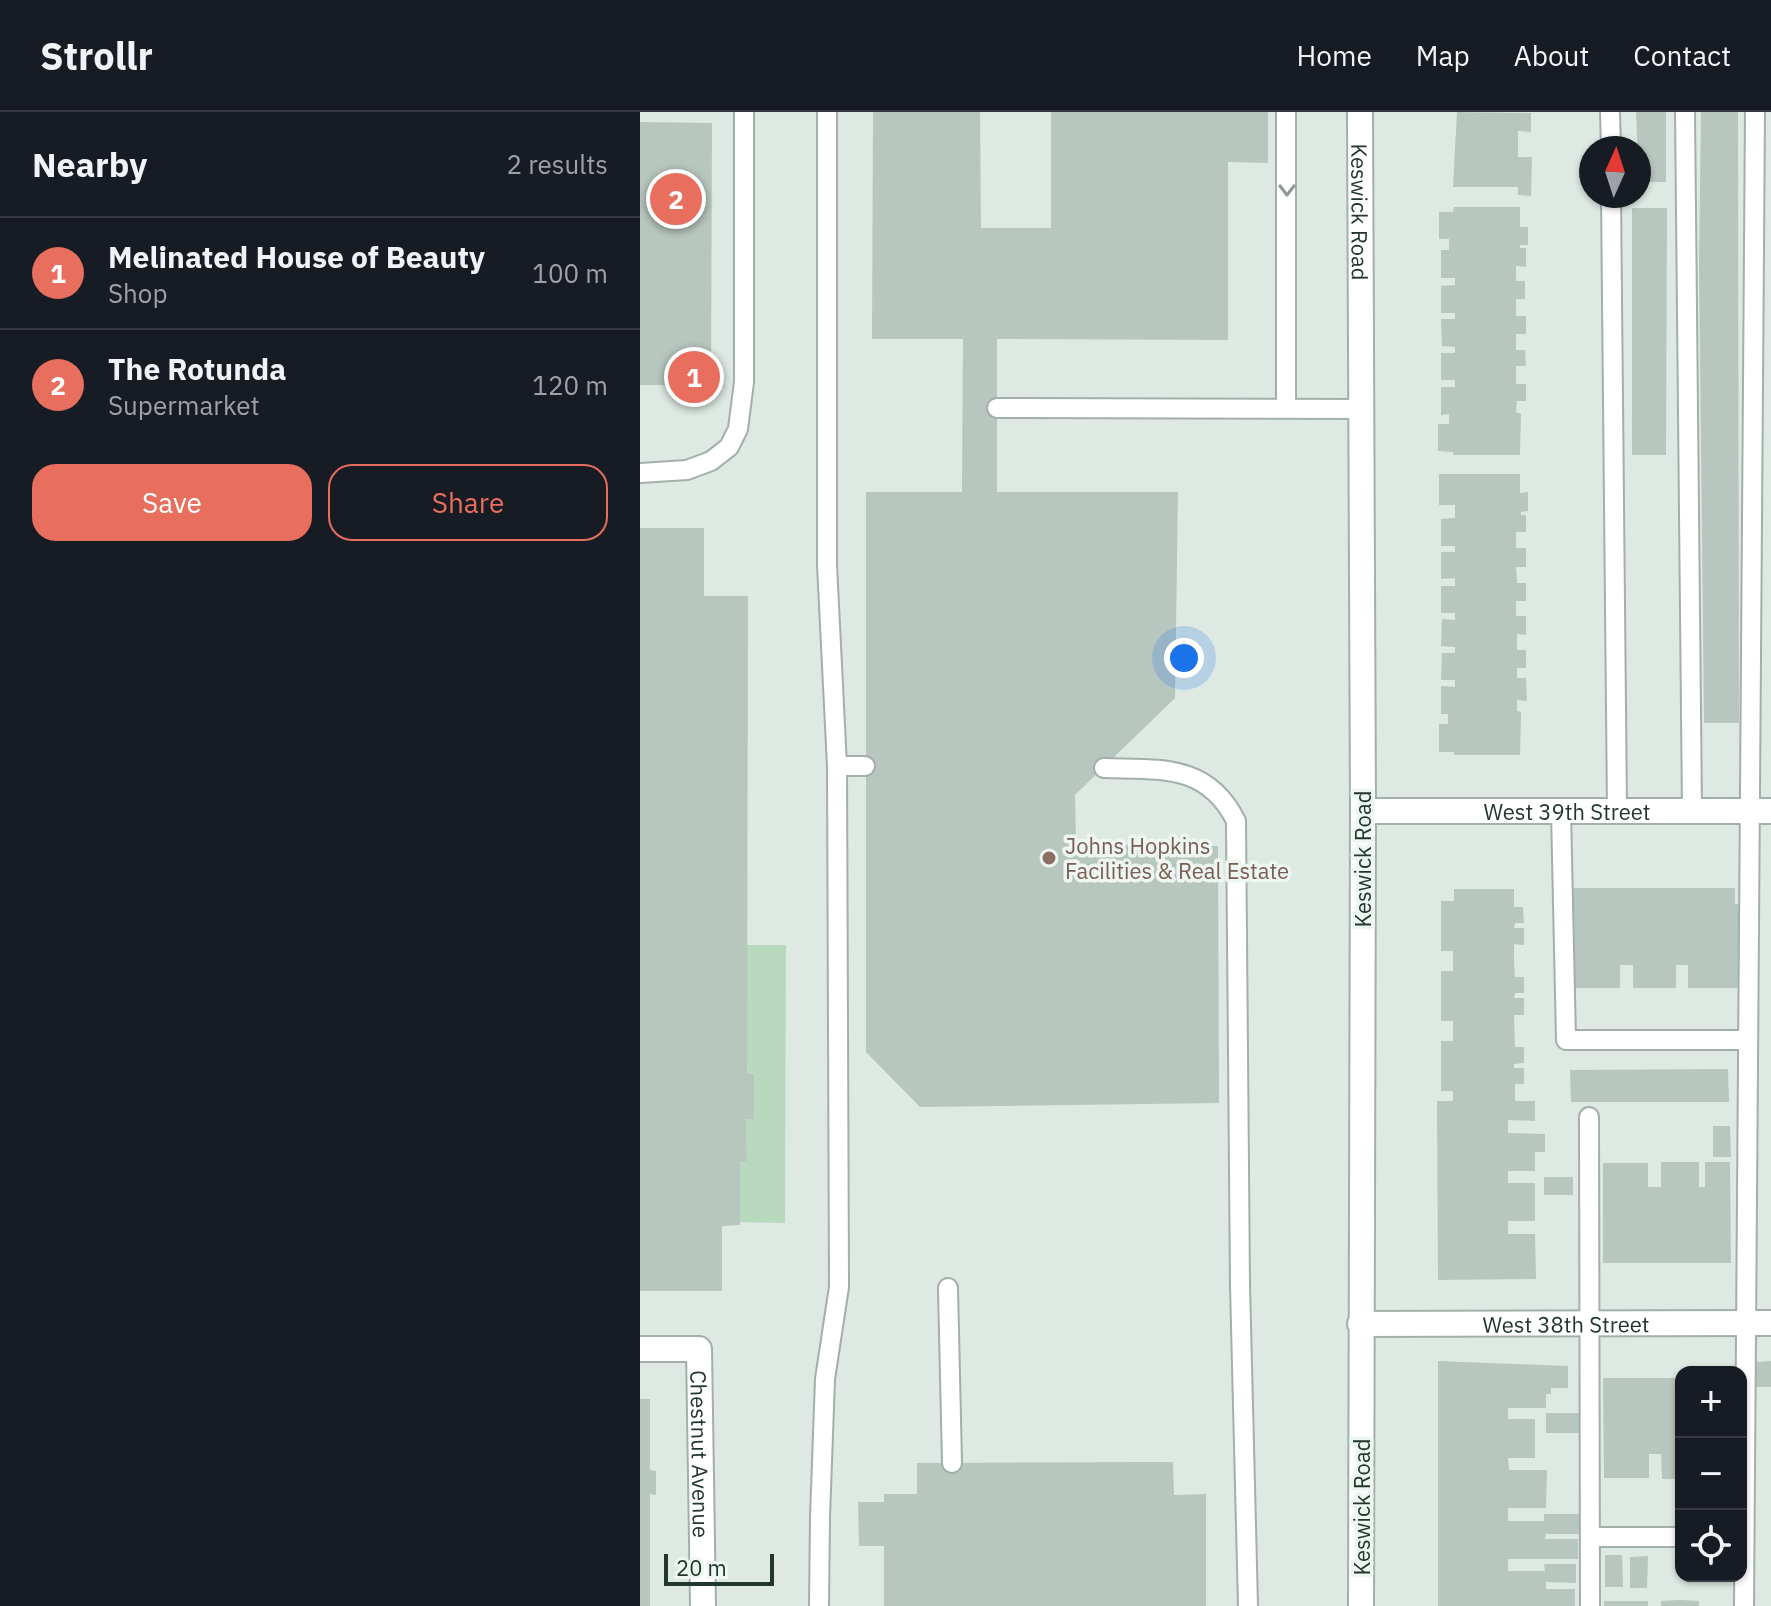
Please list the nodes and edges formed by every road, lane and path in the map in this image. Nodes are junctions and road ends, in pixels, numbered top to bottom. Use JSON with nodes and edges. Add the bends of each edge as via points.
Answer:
{"nodes":[{"id":1,"x":744,"y":112,"type":"edge"},
{"id":2,"x":827,"y":112,"type":"edge"},
{"id":3,"x":1286,"y":112,"type":"edge"},
{"id":4,"x":1360,"y":112,"type":"edge"},
{"id":5,"x":1610,"y":112,"type":"edge"},
{"id":6,"x":1685,"y":112,"type":"edge"},
{"id":7,"x":1755,"y":112,"type":"edge"},
{"id":8,"x":1611,"y":136,"type":"edge"},
{"id":9,"x":1611,"y":208,"type":"edge"},
{"id":10,"x":997,"y":408,"type":"dead end"},
{"id":11,"x":1286,"y":408,"type":"junction"},
{"id":12,"x":1361,"y":409,"type":"junction"},
{"id":13,"x":640,"y":473,"type":"edge"},
{"id":14,"x":837,"y":766,"type":"junction"},
{"id":15,"x":865,"y":766,"type":"dead end"},
{"id":16,"x":1104,"y":768,"type":"dead end"},
{"id":17,"x":1363,"y":811,"type":"junction"},
{"id":18,"x":1561,"y":811,"type":"junction"},
{"id":19,"x":1617,"y":811,"type":"junction"},
{"id":20,"x":1692,"y":811,"type":"junction"},
{"id":21,"x":1760,"y":811,"type":"edge"},
{"id":22,"x":1748,"y":1040,"type":"junction"},
{"id":23,"x":1589,"y":1117,"type":"dead end"},
{"id":24,"x":948,"y":1288,"type":"dead end"},
{"id":25,"x":1590,"y":1323,"type":"junction"},
{"id":26,"x":1745,"y":1323,"type":"junction"},
{"id":27,"x":1771,"y":1323,"type":"edge"},
{"id":28,"x":1360,"y":1324,"type":"junction"},
{"id":29,"x":640,"y":1349,"type":"edge"},
{"id":30,"x":952,"y":1463,"type":"dead end"},
{"id":31,"x":1742,"y":1510,"type":"edge"},
{"id":32,"x":1590,"y":1537,"type":"junction"},
{"id":33,"x":1675,"y":1537,"type":"edge"},
{"id":34,"x":1743,"y":1582,"type":"edge"},
{"id":35,"x":703,"y":1606,"type":"edge"},
{"id":36,"x":819,"y":1606,"type":"edge"},
{"id":37,"x":1248,"y":1606,"type":"edge"},
{"id":38,"x":1361,"y":1606,"type":"edge"},
{"id":39,"x":1590,"y":1606,"type":"edge"},
{"id":40,"x":1744,"y":1606,"type":"edge"}],
"edges":[{"from":1,"to":13,"type":"lane","via":[[744,382],[738,429],[729,447],[711,461],[687,470]]},
{"from":2,"to":14,"type":"lane","via":[[827,565]]},
{"from":3,"to":11,"type":"lane","one_way":true},
{"from":4,"to":12,"type":"street","name":"Keswick Road"},
{"from":5,"to":8,"type":"lane"},
{"from":6,"to":20,"type":"lane"},
{"from":7,"to":21,"type":"lane"},
{"from":9,"to":19,"type":"lane"},
{"from":10,"to":11,"type":"lane"},
{"from":11,"to":12,"type":"lane"},
{"from":12,"to":17,"type":"street","name":"Keswick Road"},
{"from":14,"to":15,"type":"lane"},
{"from":14,"to":36,"type":"lane","via":[[839,1287],[825,1379]]},
{"from":16,"to":37,"type":"lane","via":[[1187,774],[1214,789],[1236,821]]},
{"from":17,"to":18,"type":"street","name":"West 39th Street"},
{"from":17,"to":28,"type":"street","name":"Keswick Road"},
{"from":18,"to":19,"type":"street","name":"West 39th Street"},
{"from":18,"to":22,"type":"lane","via":[[1566,1040]]},
{"from":19,"to":20,"type":"street","name":"West 39th Street"},
{"from":20,"to":21,"type":"street","name":"West 39th Street"},
{"from":21,"to":22,"type":"lane"},
{"from":22,"to":26,"type":"lane"},
{"from":23,"to":25,"type":"lane"},
{"from":24,"to":30,"type":"lane"},
{"from":25,"to":26,"type":"street","name":"West 38th Street"},
{"from":25,"to":28,"type":"street","name":"West 38th Street"},
{"from":25,"to":32,"type":"lane"},
{"from":26,"to":27,"type":"street","name":"West 38th Street"},
{"from":26,"to":31,"type":"lane"},
{"from":28,"to":38,"type":"street","name":"Keswick Road"},
{"from":29,"to":35,"type":"street","name":"Chestnut Avenue","via":[[699,1349]]},
{"from":32,"to":33,"type":"lane"},
{"from":32,"to":39,"type":"lane"},
{"from":34,"to":40,"type":"lane"}]}
